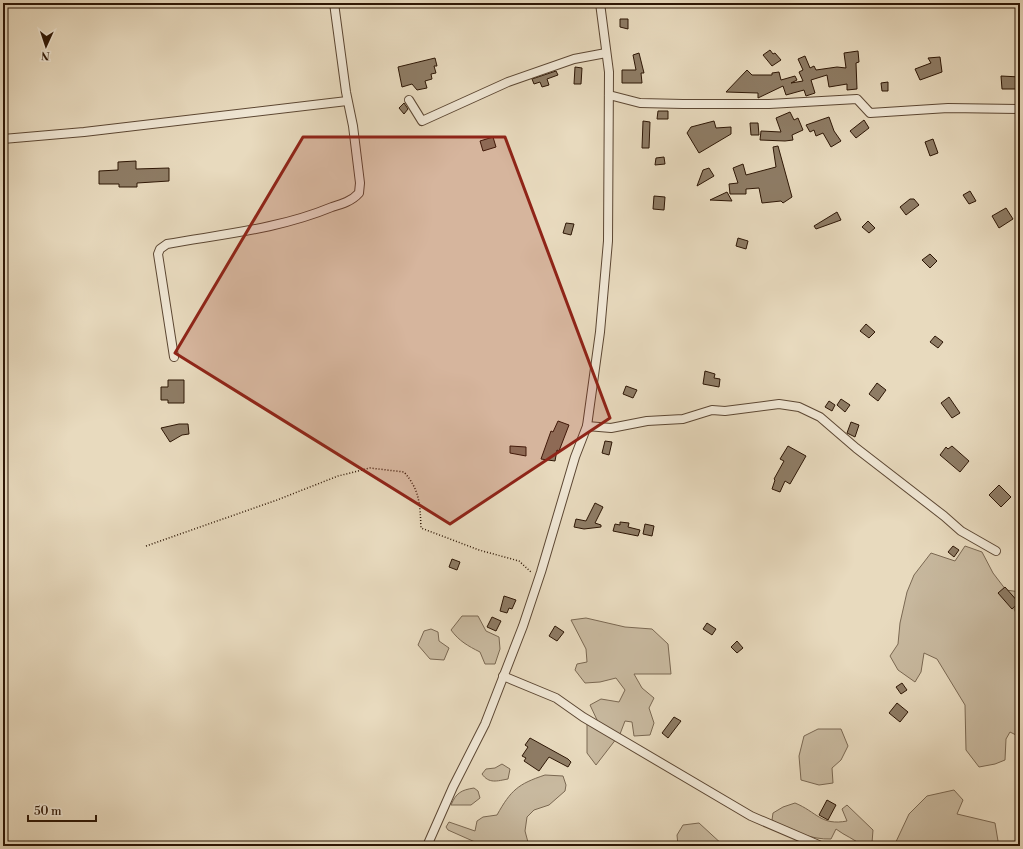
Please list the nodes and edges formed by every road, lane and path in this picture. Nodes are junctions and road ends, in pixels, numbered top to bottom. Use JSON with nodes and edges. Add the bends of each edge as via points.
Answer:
{"nodes":[{"id":1,"x":334,"y":3,"type":"edge"},
{"id":2,"x":600,"y":3,"type":"edge"},
{"id":3,"x":606,"y":53,"type":"junction"},
{"id":4,"x":609,"y":96,"type":"junction"},
{"id":5,"x":409,"y":100,"type":"dead end"},
{"id":6,"x":347,"y":101,"type":"junction"},
{"id":7,"x":1020,"y":109,"type":"edge"},
{"id":8,"x":3,"y":139,"type":"edge"},
{"id":9,"x":174,"y":357,"type":"dead end"},
{"id":10,"x":587,"y":426,"type":"junction"},
{"id":11,"x":146,"y":546,"type":"dead end"},
{"id":12,"x":996,"y":552,"type":"dead end"},
{"id":13,"x":538,"y":579,"type":"junction"},
{"id":14,"x":503,"y":676,"type":"junction"},
{"id":15,"x":427,"y":846,"type":"edge"},
{"id":16,"x":821,"y":846,"type":"edge"}],
"edges":[{"from":1,"to":6,"type":"street"},
{"from":2,"to":3,"type":"street"},
{"from":3,"to":4,"type":"street"},
{"from":3,"to":5,"type":"street","via":[[574,59],[508,82],[422,121]]},
{"from":4,"to":7,"type":"street","via":[[640,102],[683,104],[769,104],[857,99],[870,113],[948,108]]},
{"from":4,"to":10,"type":"street","via":[[608,241],[600,332]]},
{"from":6,"to":8,"type":"street"},
{"from":6,"to":9,"type":"street","via":[[360,183],[355,197],[309,217],[246,232],[167,244],[160,249],[158,254]]},
{"from":10,"to":12,"type":"street","via":[[612,428],[648,421],[683,419],[712,410],[779,404],[799,407],[820,417],[961,531]]},
{"from":10,"to":13,"type":"street"},
{"from":11,"to":13,"type":"path","via":[[338,476],[370,468],[394,470],[404,472],[411,479],[419,495],[421,528],[479,550],[519,561]]},
{"from":13,"to":14,"type":"street"},
{"from":14,"to":15,"type":"street","via":[[485,724]]},
{"from":14,"to":16,"type":"street","via":[[556,698],[583,717],[751,816]]}]}
